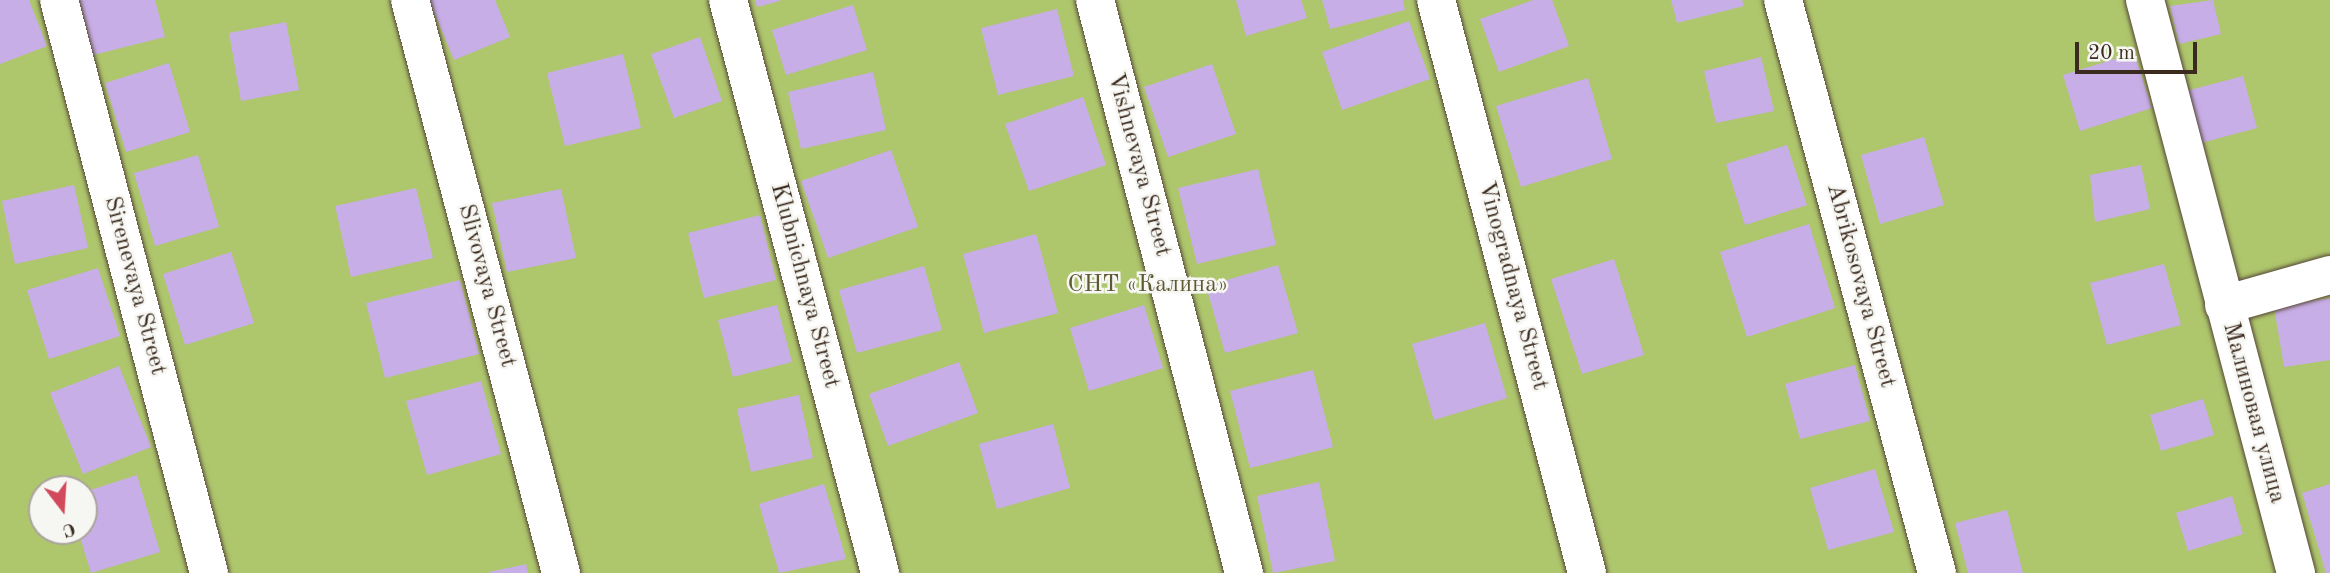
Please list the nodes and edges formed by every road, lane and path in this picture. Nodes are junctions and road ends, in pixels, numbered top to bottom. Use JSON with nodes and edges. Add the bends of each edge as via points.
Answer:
{"nodes":[{"id":1,"x":59,"y":0,"type":"edge"},
{"id":2,"x":410,"y":0,"type":"edge"},
{"id":3,"x":728,"y":0,"type":"edge"},
{"id":4,"x":1095,"y":0,"type":"edge"},
{"id":5,"x":1436,"y":0,"type":"edge"},
{"id":6,"x":1783,"y":0,"type":"edge"},
{"id":7,"x":2145,"y":0,"type":"edge"},
{"id":8,"x":2330,"y":275,"type":"edge"},
{"id":9,"x":2224,"y":305,"type":"junction"},
{"id":10,"x":209,"y":573,"type":"edge"},
{"id":11,"x":561,"y":573,"type":"edge"},
{"id":12,"x":880,"y":573,"type":"edge"},
{"id":13,"x":1244,"y":573,"type":"edge"},
{"id":14,"x":1587,"y":573,"type":"edge"},
{"id":15,"x":1937,"y":573,"type":"edge"},
{"id":16,"x":2296,"y":573,"type":"edge"}],
"edges":[{"from":1,"to":10,"type":"street","name":"Sirenevaya Street"},
{"from":2,"to":11,"type":"street","name":"Slivovaya Street"},
{"from":3,"to":12,"type":"street","name":"Klubnichnaya Street"},
{"from":4,"to":13,"type":"street","name":"Vishnevaya Street"},
{"from":5,"to":14,"type":"street","name":"Vinogradnaya Street"},
{"from":6,"to":15,"type":"street","name":"Abrikosovaya Street"},
{"from":7,"to":9,"type":"street","name":"Малиновая улица"},
{"from":8,"to":9,"type":"street"},
{"from":9,"to":16,"type":"street","name":"Малиновая улица"}]}
